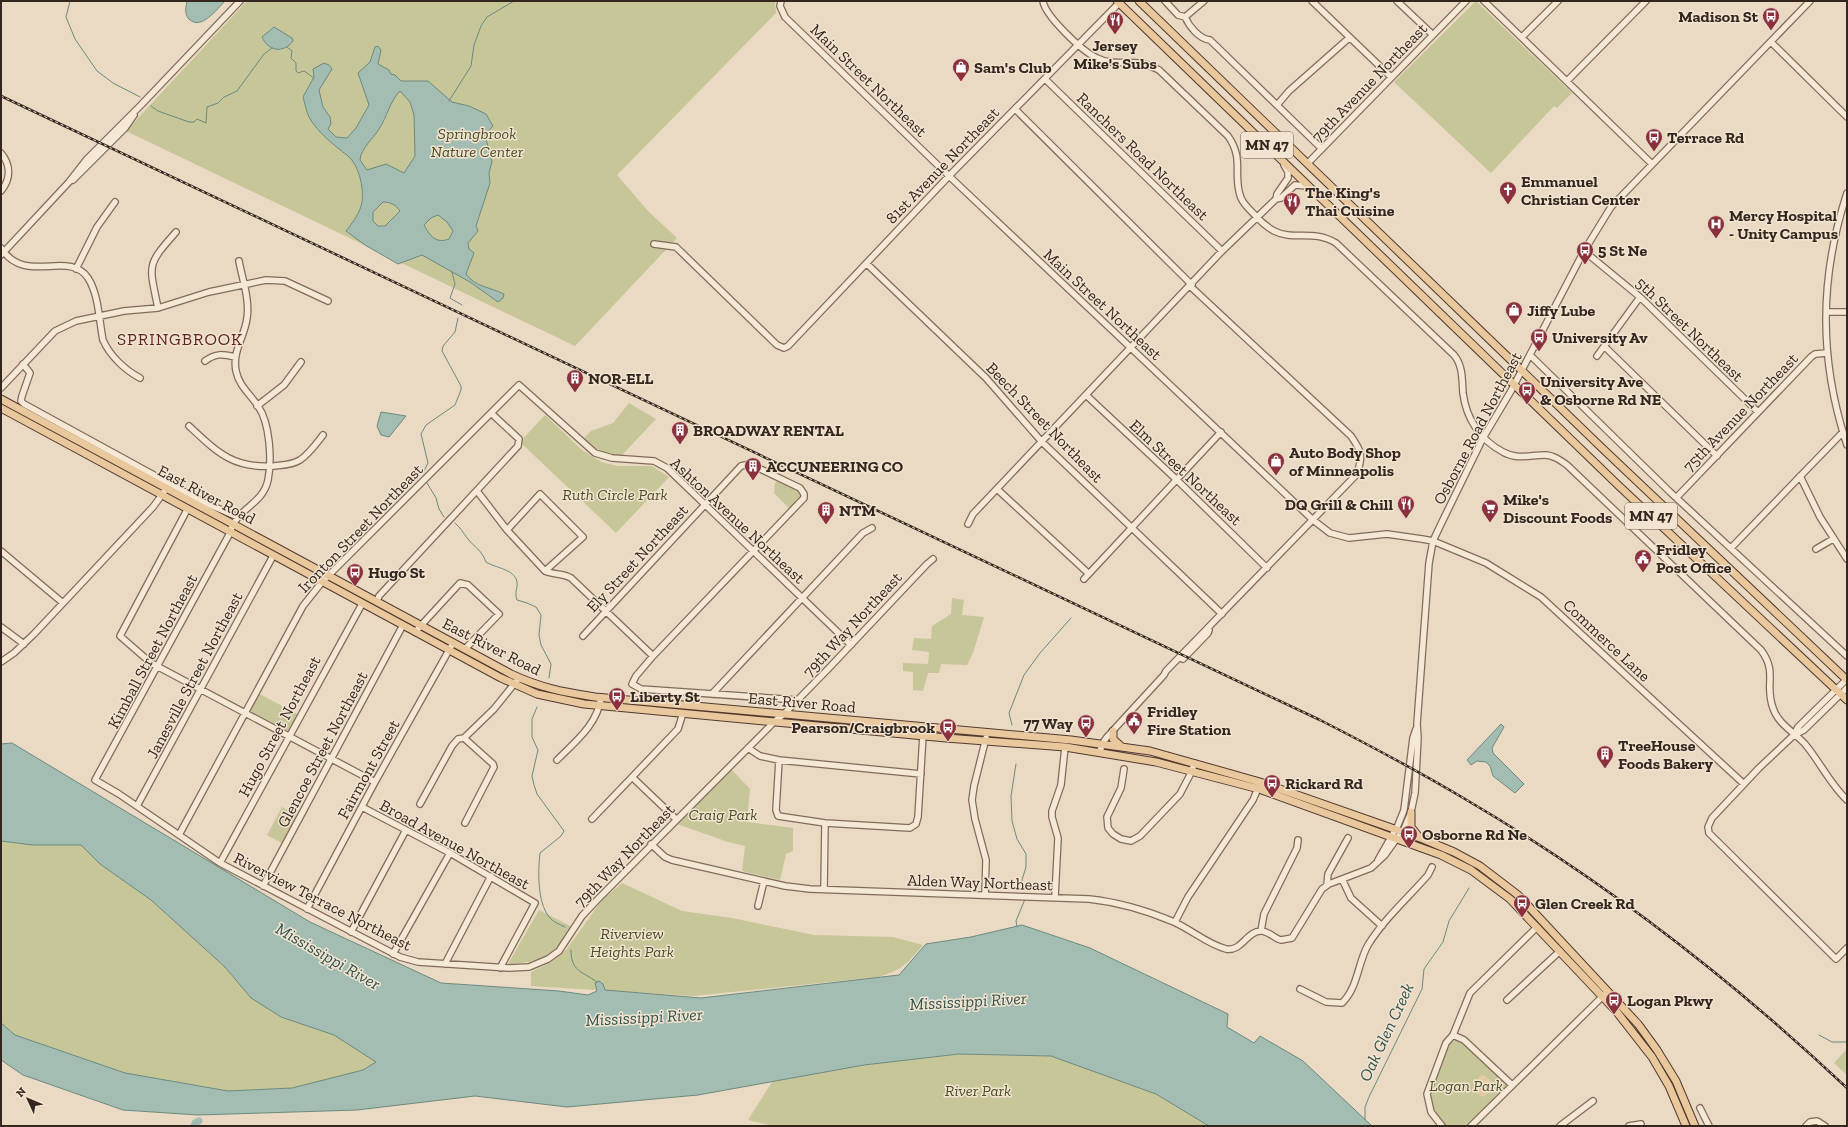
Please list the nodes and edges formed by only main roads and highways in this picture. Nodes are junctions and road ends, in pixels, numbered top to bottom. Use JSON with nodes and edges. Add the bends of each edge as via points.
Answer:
{"nodes":[{"id":1,"x":1139,"y":1,"type":"edge"},
{"id":2,"x":1119,"y":2,"type":"edge"},
{"id":3,"x":1,"y":399,"type":"edge"},
{"id":4,"x":1,"y":408,"type":"edge"},
{"id":5,"x":1847,"y":680,"type":"edge"},
{"id":6,"x":1847,"y":700,"type":"edge"},
{"id":7,"x":1113,"y":731,"type":"road end"},
{"id":8,"x":1122,"y":747,"type":"junction"},
{"id":9,"x":1101,"y":748,"type":"junction"},
{"id":10,"x":1411,"y":812,"type":"road end"},
{"id":11,"x":1423,"y":839,"type":"junction"},
{"id":12,"x":1686,"y":1126,"type":"edge"},
{"id":13,"x":1695,"y":1126,"type":"edge"}],
"edges":[{"from":1,"to":5,"type":"main road","number":"MN 47"},
{"from":2,"to":6,"type":"main road","number":"MN 47","via":[[1619,486]]},
{"from":3,"to":9,"type":"main road","name":"East River Road","via":[[519,678],[554,691],[601,698],[986,732]]},
{"from":4,"to":9,"type":"main road","name":"East River Road","via":[[448,650],[513,684],[558,700],[923,735]]},
{"from":7,"to":8,"type":"main road","via":[[1113,739]]},
{"from":8,"to":9,"type":"main road","name":"East River Road"},
{"from":8,"to":11,"type":"main road","name":"East River Road","via":[[1150,751],[1260,782]]},
{"from":9,"to":12,"type":"main road","name":"East River Road","via":[[1259,789],[1441,855],[1471,870],[1505,894],[1628,1024],[1669,1086]]},
{"from":10,"to":11,"type":"main road","via":[[1411,827]]},
{"from":11,"to":13,"type":"main road","name":"East River Road","via":[[1466,858],[1502,881],[1540,918],[1638,1024],[1676,1081]]}]}
